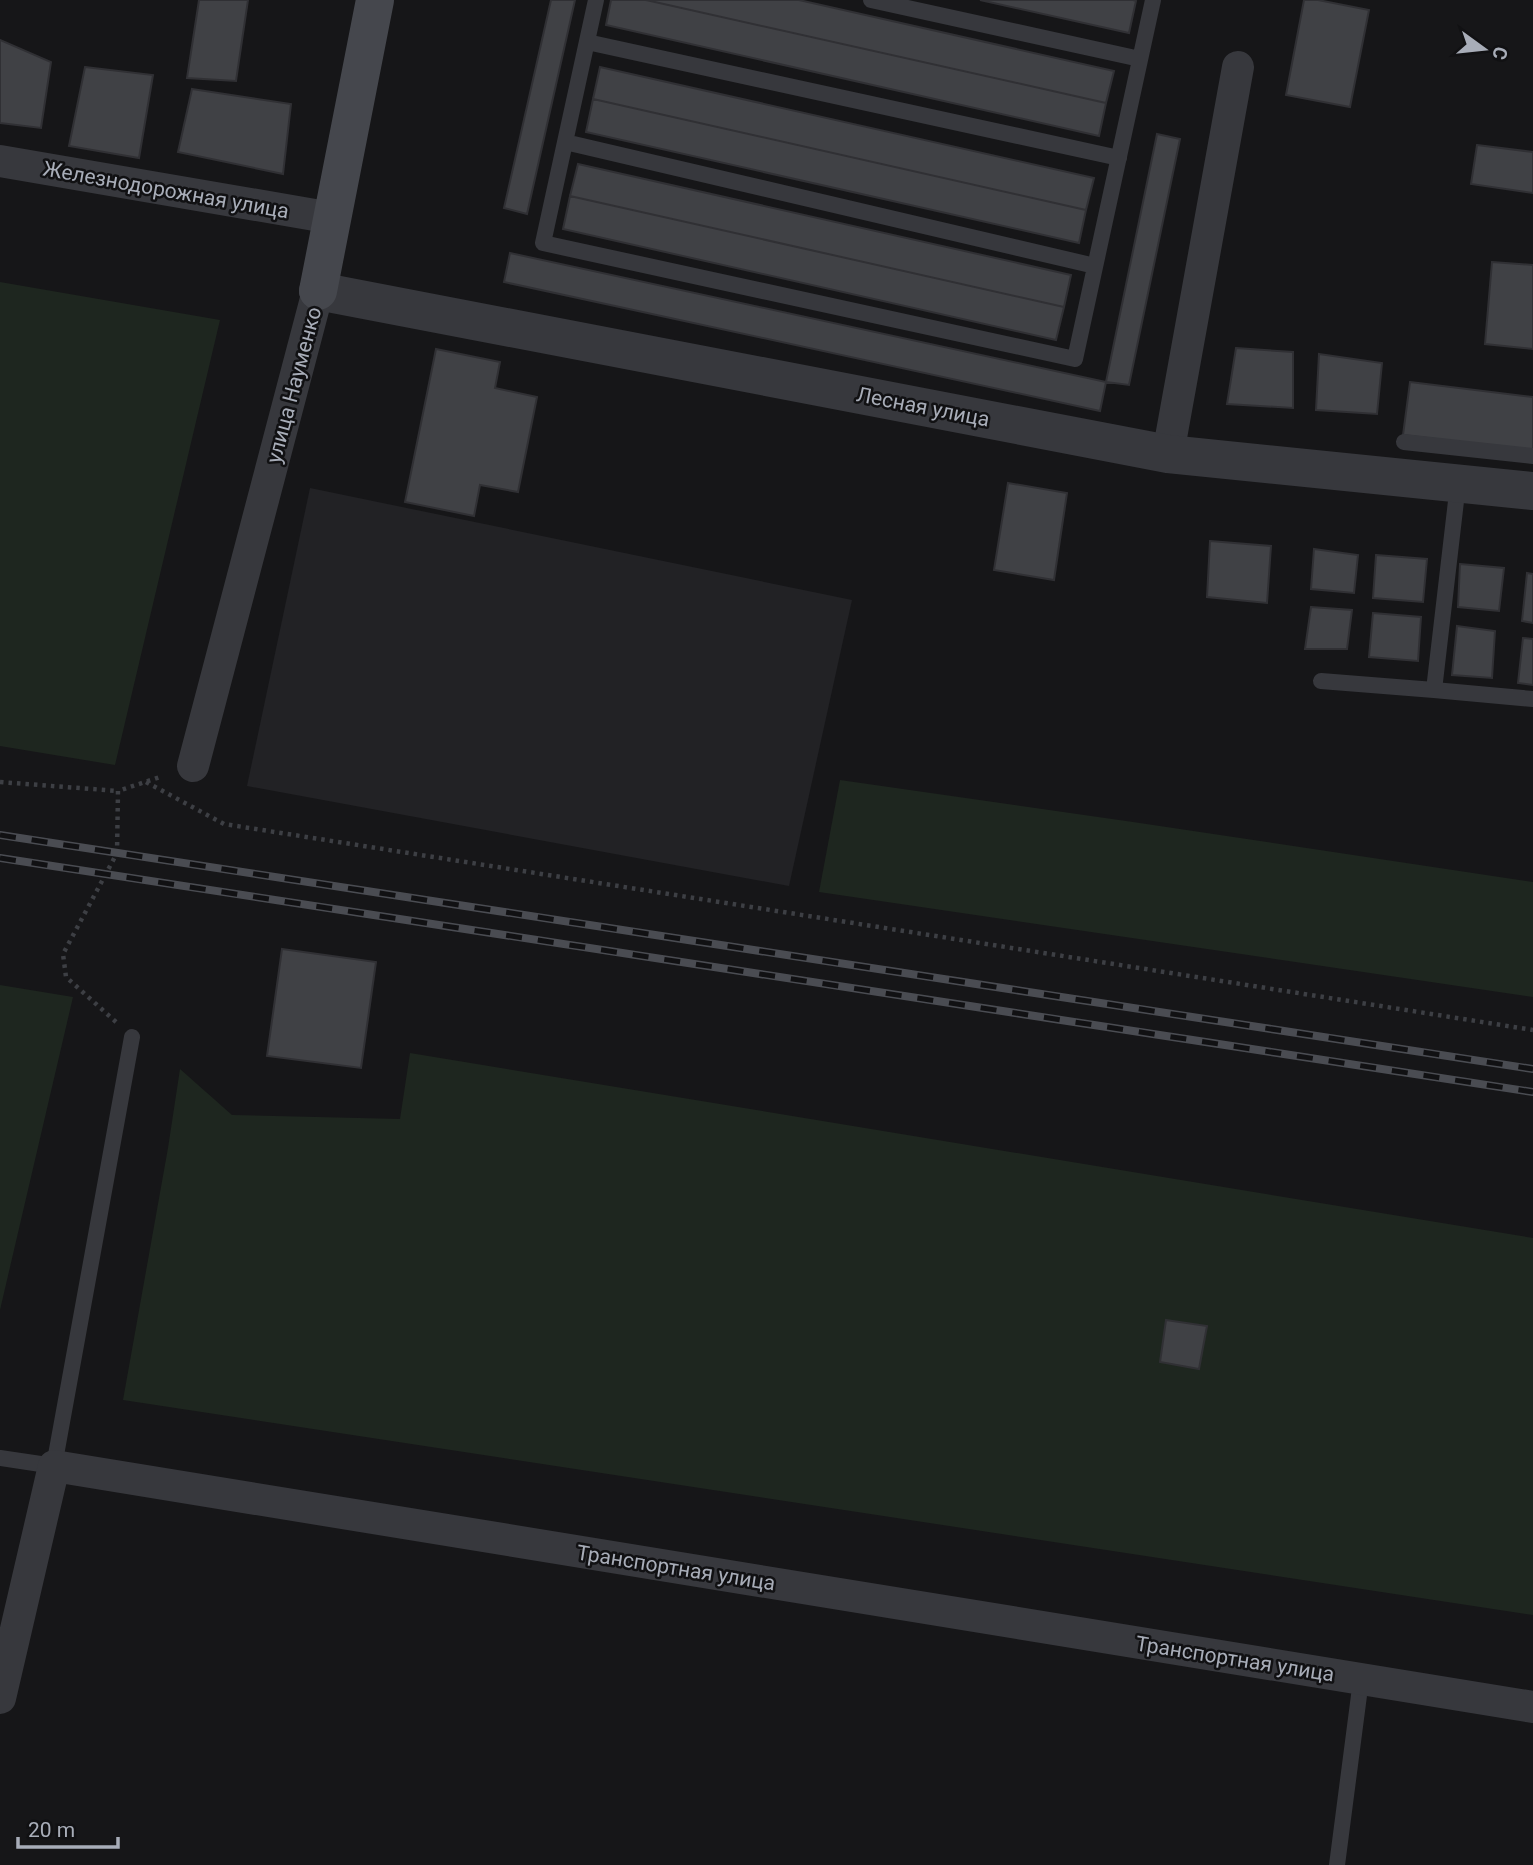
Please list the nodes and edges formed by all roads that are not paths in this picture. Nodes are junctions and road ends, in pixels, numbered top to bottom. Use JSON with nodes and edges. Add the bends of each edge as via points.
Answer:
{"nodes":[{"id":1,"x":375,"y":0,"type":"edge"},
{"id":2,"x":596,"y":0,"type":"edge"},
{"id":3,"x":871,"y":0,"type":"edge"},
{"id":4,"x":1153,"y":0,"type":"edge"},
{"id":5,"x":587,"y":42,"type":"junction"},
{"id":6,"x":1140,"y":60,"type":"junction"},
{"id":7,"x":1238,"y":67,"type":"dead end"},
{"id":8,"x":565,"y":142,"type":"junction"},
{"id":9,"x":1119,"y":158,"type":"junction"},
{"id":10,"x":0,"y":161,"type":"edge"},
{"id":11,"x":332,"y":218,"type":"junction"},
{"id":12,"x":1095,"y":266,"type":"junction"},
{"id":13,"x":318,"y":291,"type":"junction"},
{"id":14,"x":1404,"y":442,"type":"dead end"},
{"id":15,"x":1168,"y":454,"type":"junction"},
{"id":16,"x":1456,"y":468,"type":"junction"},
{"id":17,"x":1530,"y":473,"type":"edge"},
{"id":18,"x":1321,"y":681,"type":"dead end"},
{"id":19,"x":1434,"y":690,"type":"junction"},
{"id":20,"x":1533,"y":699,"type":"edge"},
{"id":21,"x":193,"y":766,"type":"road end"},
{"id":22,"x":132,"y":1037,"type":"road end"},
{"id":23,"x":0,"y":1458,"type":"edge"},
{"id":24,"x":54,"y":1466,"type":"junction"},
{"id":25,"x":1360,"y":1680,"type":"junction"},
{"id":26,"x":0,"y":1698,"type":"edge"},
{"id":27,"x":1533,"y":1707,"type":"edge"},
{"id":28,"x":1338,"y":1865,"type":"edge"}],
"edges":[{"from":1,"to":11,"type":"main road","name":"улица Науменко"},
{"from":2,"to":5,"type":"lane"},
{"from":3,"to":6,"type":"lane"},
{"from":4,"to":6,"type":"lane"},
{"from":5,"to":8,"type":"lane"},
{"from":5,"to":9,"type":"lane"},
{"from":6,"to":9,"type":"lane"},
{"from":7,"to":15,"type":"street"},
{"from":8,"to":12,"type":"lane"},
{"from":8,"to":12,"type":"lane","via":[[543,243],[1075,359]]},
{"from":9,"to":12,"type":"lane"},
{"from":10,"to":11,"type":"street","name":"Железнодорожная улица"},
{"from":11,"to":13,"type":"main road","name":"улица Науменко"},
{"from":13,"to":15,"type":"street","name":"Лесная улица"},
{"from":13,"to":21,"type":"street","name":"улица Науменко"},
{"from":14,"to":16,"type":"lane"},
{"from":15,"to":16,"type":"street","name":"Лесная улица"},
{"from":16,"to":17,"type":"street","name":"Лесная улица"},
{"from":16,"to":19,"type":"lane"},
{"from":18,"to":19,"type":"lane"},
{"from":19,"to":20,"type":"lane"},
{"from":22,"to":24,"type":"lane"},
{"from":23,"to":24,"type":"lane"},
{"from":24,"to":25,"type":"street","name":"Транспортная улица"},
{"from":24,"to":26,"type":"street"},
{"from":25,"to":27,"type":"street","name":"Транспортная улица"},
{"from":25,"to":28,"type":"lane"}]}
